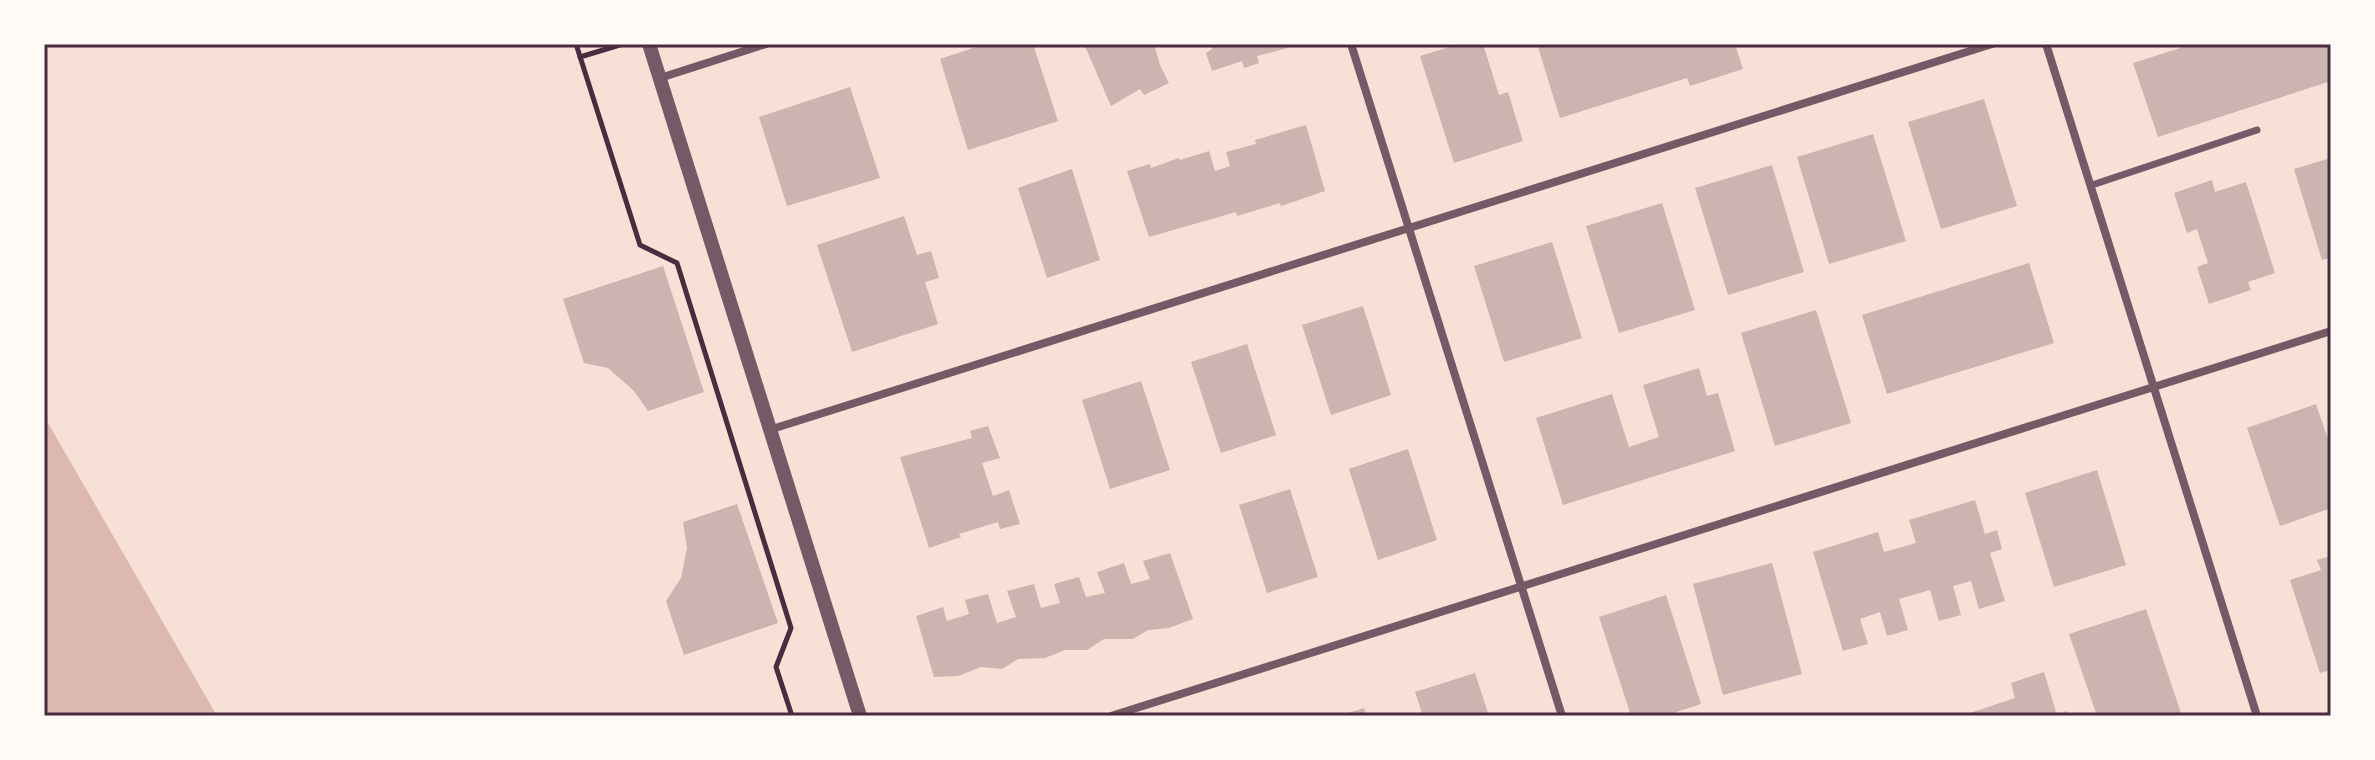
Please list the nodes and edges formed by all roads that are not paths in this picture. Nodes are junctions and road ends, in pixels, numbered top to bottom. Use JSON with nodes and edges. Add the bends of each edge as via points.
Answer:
{"nodes":[{"id":1,"x":649,"y":44,"type":"edge"},
{"id":2,"x":766,"y":44,"type":"edge"},
{"id":3,"x":1351,"y":44,"type":"edge"},
{"id":4,"x":1992,"y":44,"type":"edge"},
{"id":5,"x":2046,"y":44,"type":"edge"},
{"id":6,"x":660,"y":78,"type":"junction"},
{"id":7,"x":2257,"y":130,"type":"dead end"},
{"id":8,"x":2092,"y":185,"type":"junction"},
{"id":9,"x":1408,"y":228,"type":"junction"},
{"id":10,"x":2331,"y":331,"type":"edge"},
{"id":11,"x":2155,"y":386,"type":"junction"},
{"id":12,"x":769,"y":430,"type":"junction"},
{"id":13,"x":1521,"y":586,"type":"junction"},
{"id":14,"x":860,"y":716,"type":"edge"},
{"id":15,"x":1111,"y":716,"type":"edge"},
{"id":16,"x":1562,"y":716,"type":"edge"},
{"id":17,"x":2257,"y":716,"type":"edge"}],
"edges":[{"from":1,"to":6,"type":"street"},
{"from":2,"to":6,"type":"street"},
{"from":3,"to":9,"type":"street"},
{"from":4,"to":9,"type":"street"},
{"from":5,"to":8,"type":"street"},
{"from":6,"to":12,"type":"street"},
{"from":7,"to":8,"type":"street"},
{"from":8,"to":11,"type":"street"},
{"from":9,"to":12,"type":"street"},
{"from":9,"to":13,"type":"street"},
{"from":10,"to":11,"type":"street"},
{"from":11,"to":13,"type":"street"},
{"from":11,"to":17,"type":"street"},
{"from":12,"to":14,"type":"street"},
{"from":13,"to":15,"type":"street"},
{"from":13,"to":16,"type":"street"}]}
